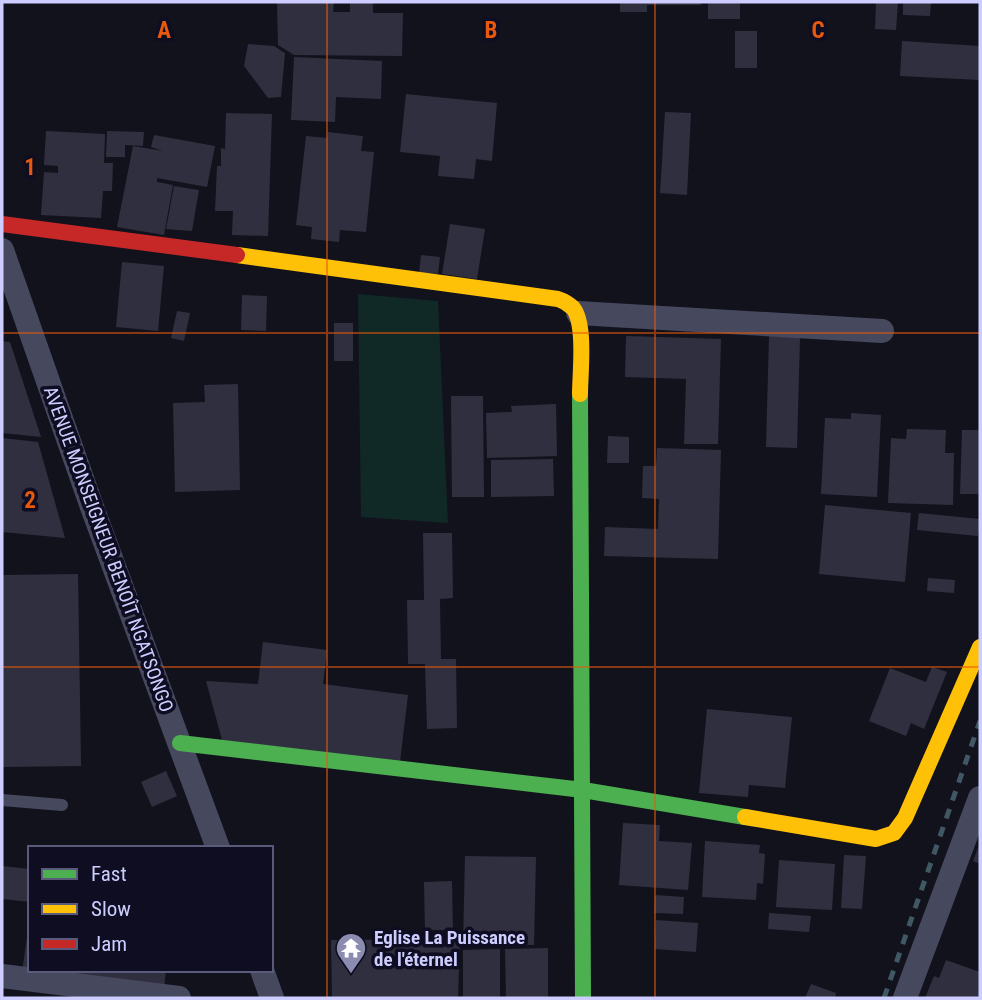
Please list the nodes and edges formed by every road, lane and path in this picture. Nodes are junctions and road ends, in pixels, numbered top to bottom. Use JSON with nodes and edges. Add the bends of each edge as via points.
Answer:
{"nodes":[{"id":1,"x":2,"y":224,"type":"edge"},
{"id":2,"x":2,"y":250,"type":"edge"},
{"id":3,"x":578,"y":313,"type":"junction"},
{"id":4,"x":882,"y":331,"type":"dead end"},
{"id":5,"x":980,"y":647,"type":"edge"},
{"id":6,"x":180,"y":743,"type":"junction"},
{"id":7,"x":583,"y":790,"type":"junction"},
{"id":8,"x":980,"y":798,"type":"edge"},
{"id":9,"x":2,"y":800,"type":"edge"},
{"id":10,"x":62,"y":805,"type":"dead end"},
{"id":11,"x":217,"y":846,"type":"edge"},
{"id":12,"x":263,"y":972,"type":"edge"},
{"id":13,"x":2,"y":976,"type":"edge"},
{"id":14,"x":179,"y":998,"type":"edge"},
{"id":15,"x":272,"y":998,"type":"edge"},
{"id":16,"x":583,"y":998,"type":"edge"},
{"id":17,"x":905,"y":998,"type":"edge"}],
"edges":[{"from":1,"to":3,"type":"street","via":[[550,296],[566,301]]},
{"from":2,"to":6,"type":"street","name":"AVENUE MONSEIGNEUR BENOÎT NGATSONGO"},
{"from":3,"to":4,"type":"street"},
{"from":3,"to":7,"type":"street"},
{"from":5,"to":7,"type":"street","via":[[905,818],[897,833],[887,838]]},
{"from":6,"to":7,"type":"street"},
{"from":6,"to":11,"type":"street","name":"AVENUE MONSEIGNEUR BENOÎT NGATSONGO"},
{"from":7,"to":16,"type":"street"},
{"from":8,"to":17,"type":"street"},
{"from":9,"to":10,"type":"lane"},
{"from":12,"to":15,"type":"street"},
{"from":13,"to":14,"type":"street"}]}
